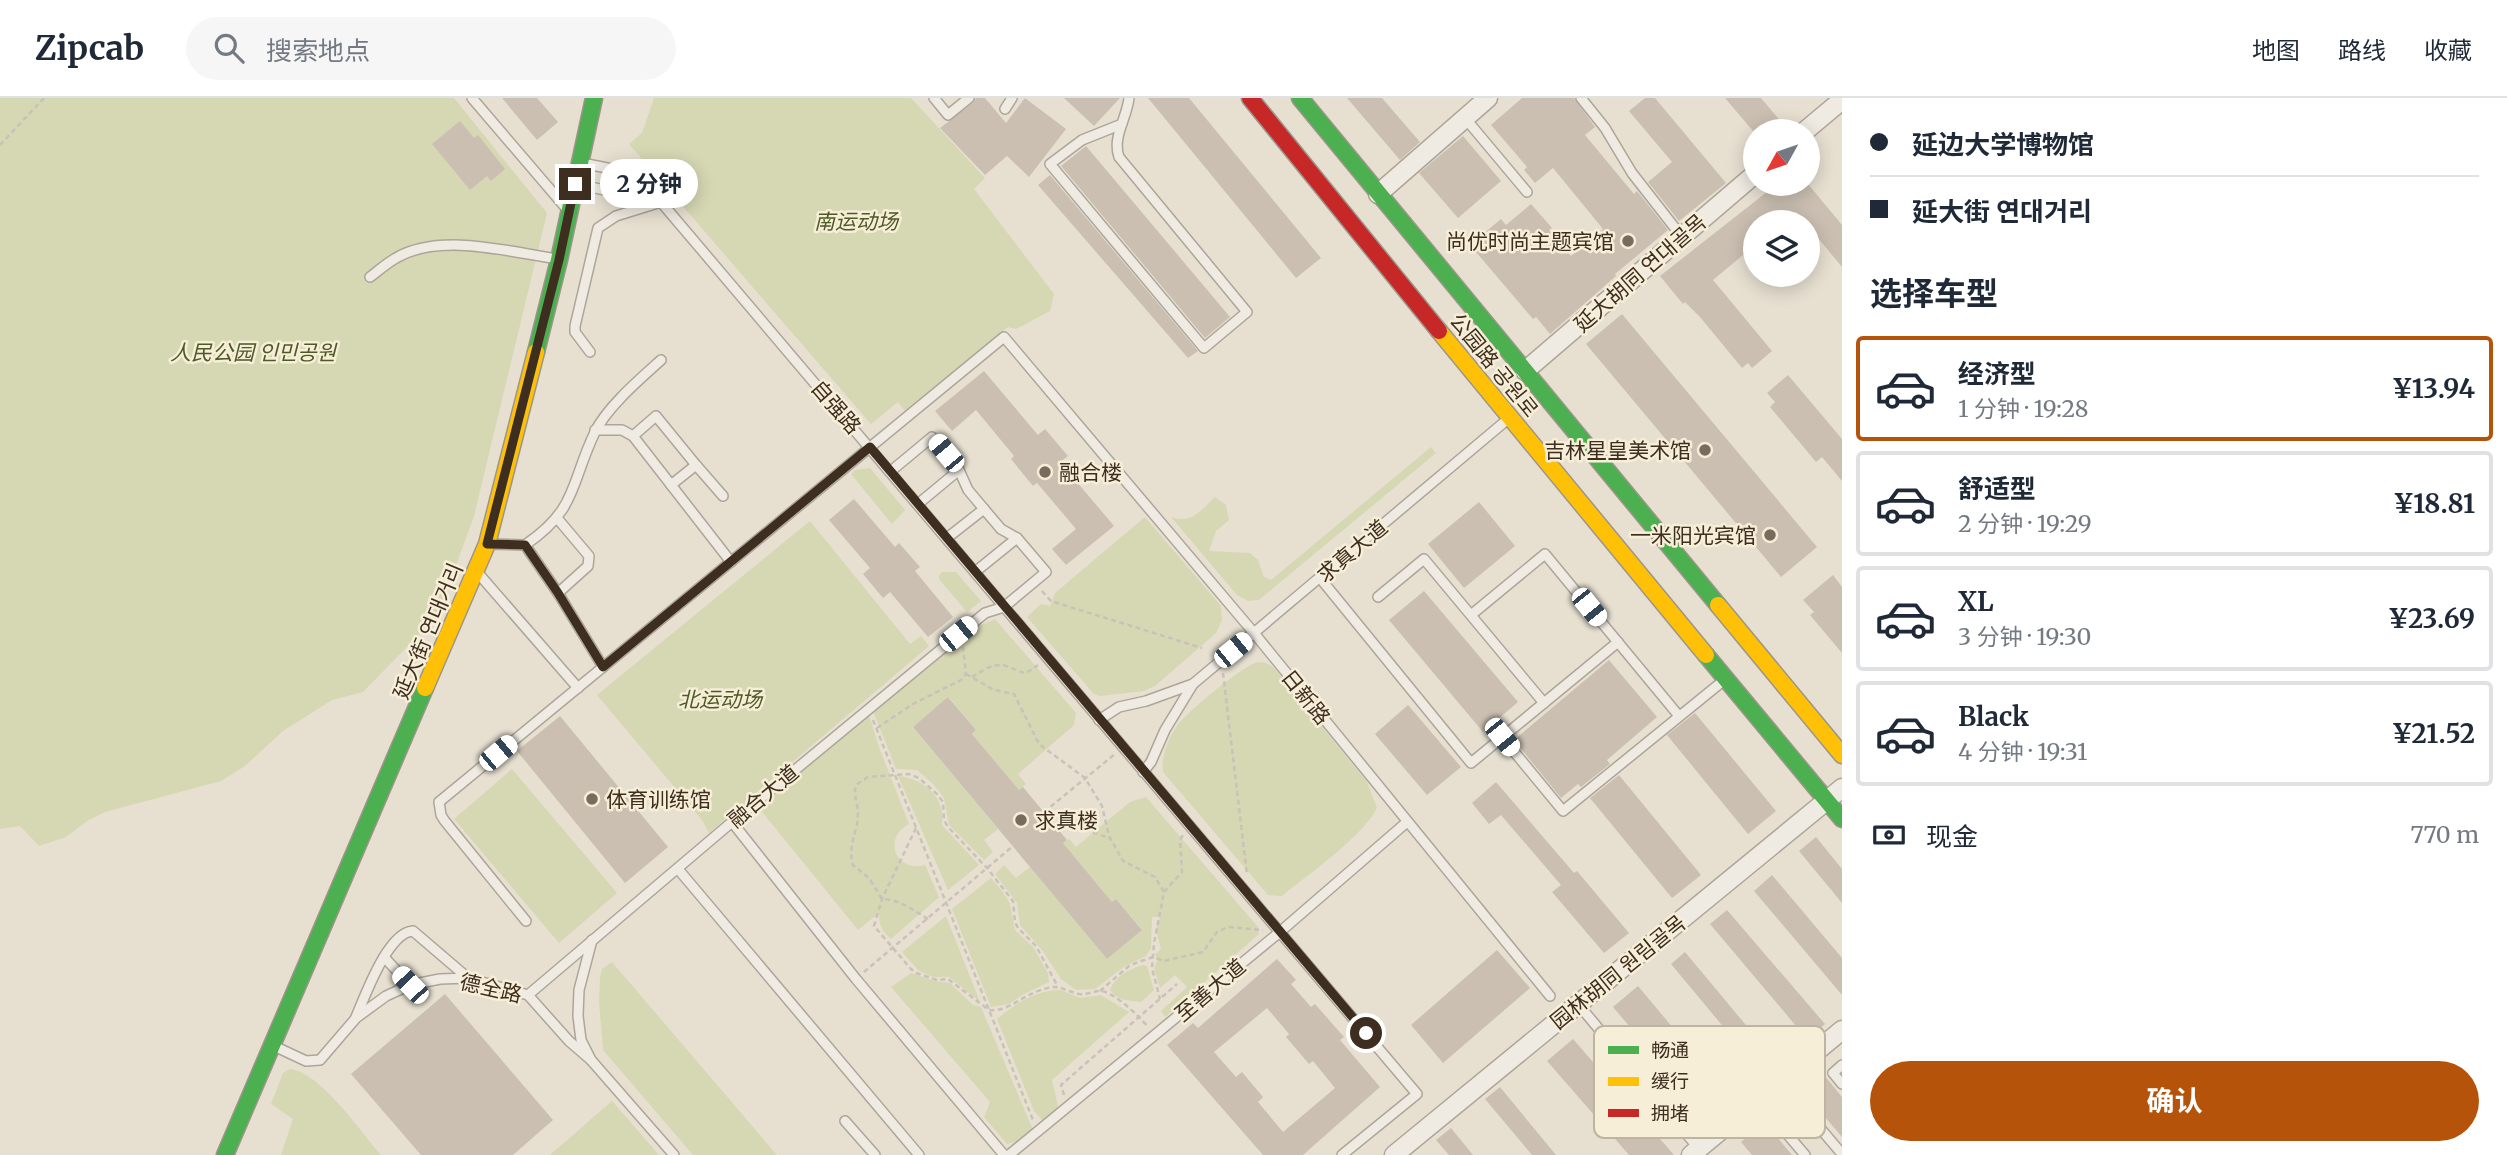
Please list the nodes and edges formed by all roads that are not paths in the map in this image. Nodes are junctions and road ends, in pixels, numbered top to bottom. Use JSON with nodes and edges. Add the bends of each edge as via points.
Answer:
{"nodes":[{"id":1,"x":472,"y":98,"type":"edge"},
{"id":2,"x":594,"y":98,"type":"edge"},
{"id":3,"x":934,"y":98,"type":"edge"},
{"id":4,"x":969,"y":98,"type":"edge"},
{"id":5,"x":1012,"y":98,"type":"edge"},
{"id":6,"x":1129,"y":98,"type":"edge"},
{"id":7,"x":1250,"y":98,"type":"edge"},
{"id":8,"x":1300,"y":98,"type":"edge"},
{"id":9,"x":1488,"y":98,"type":"edge"},
{"id":10,"x":1581,"y":98,"type":"edge"},
{"id":11,"x":1842,"y":100,"type":"edge"},
{"id":12,"x":1005,"y":109,"type":"dead end"},
{"id":13,"x":1465,"y":118,"type":"junction"},
{"id":14,"x":1819,"y":119,"type":"edge"},
{"id":15,"x":1122,"y":124,"type":"junction"},
{"id":16,"x":580,"y":162,"type":"junction"},
{"id":17,"x":575,"y":184,"type":"junction"},
{"id":18,"x":1743,"y":184,"type":"edge"},
{"id":19,"x":1527,"y":192,"type":"dead end"},
{"id":20,"x":1378,"y":194,"type":"junction"},
{"id":21,"x":660,"y":202,"type":"junction"},
{"id":22,"x":569,"y":212,"type":"junction"},
{"id":23,"x":1682,"y":237,"type":"junction"},
{"id":24,"x":559,"y":260,"type":"junction"},
{"id":25,"x":370,"y":277,"type":"dead end"},
{"id":26,"x":590,"y":352,"type":"dead end"},
{"id":27,"x":661,"y":360,"type":"dead end"},
{"id":28,"x":1525,"y":371,"type":"junction"},
{"id":29,"x":1510,"y":418,"type":"junction"},
{"id":30,"x":595,"y":430,"type":"junction"},
{"id":31,"x":633,"y":436,"type":"junction"},
{"id":32,"x":870,"y":447,"type":"junction"},
{"id":33,"x":696,"y":465,"type":"junction"},
{"id":34,"x":959,"y":470,"type":"junction"},
{"id":35,"x":891,"y":471,"type":"junction"},
{"id":36,"x":671,"y":485,"type":"junction"},
{"id":37,"x":723,"y":496,"type":"dead end"},
{"id":38,"x":918,"y":504,"type":"junction"},
{"id":39,"x":984,"y":509,"type":"junction"},
{"id":40,"x":557,"y":518,"type":"junction"},
{"id":41,"x":947,"y":538,"type":"junction"},
{"id":42,"x":1017,"y":538,"type":"junction"},
{"id":43,"x":487,"y":544,"type":"junction"},
{"id":44,"x":525,"y":545,"type":"junction"},
{"id":45,"x":731,"y":562,"type":"junction"},
{"id":46,"x":477,"y":571,"type":"junction"},
{"id":47,"x":975,"y":572,"type":"junction"},
{"id":48,"x":1320,"y":578,"type":"junction"},
{"id":49,"x":558,"y":593,"type":"junction"},
{"id":50,"x":1378,"y":597,"type":"dead end"},
{"id":51,"x":1004,"y":607,"type":"junction"},
{"id":52,"x":1471,"y":615,"type":"junction"},
{"id":53,"x":1254,"y":633,"type":"junction"},
{"id":54,"x":1618,"y":642,"type":"junction"},
{"id":55,"x":603,"y":667,"type":"junction"},
{"id":56,"x":1726,"y":678,"type":"junction"},
{"id":57,"x":1193,"y":684,"type":"junction"},
{"id":58,"x":578,"y":688,"type":"junction"},
{"id":59,"x":1544,"y":703,"type":"junction"},
{"id":60,"x":1679,"y":716,"type":"junction"},
{"id":61,"x":1099,"y":720,"type":"junction"},
{"id":62,"x":1502,"y":737,"type":"junction"},
{"id":63,"x":1842,"y":755,"type":"edge"},
{"id":64,"x":1143,"y":772,"type":"junction"},
{"id":65,"x":1842,"y":788,"type":"edge"},
{"id":66,"x":1827,"y":801,"type":"junction"},
{"id":67,"x":1842,"y":819,"type":"edge"},
{"id":68,"x":732,"y":821,"type":"junction"},
{"id":69,"x":1407,"y":822,"type":"junction"},
{"id":70,"x":677,"y":869,"type":"junction"},
{"id":71,"x":526,"y":922,"type":"dead end"},
{"id":72,"x":1281,"y":931,"type":"junction"},
{"id":73,"x":592,"y":940,"type":"junction"},
{"id":74,"x":384,"y":957,"type":"junction"},
{"id":75,"x":468,"y":978,"type":"junction"},
{"id":76,"x":410,"y":985,"type":"junction"},
{"id":77,"x":528,"y":995,"type":"junction"},
{"id":78,"x":1550,"y":996,"type":"dead end"},
{"id":79,"x":1578,"y":1004,"type":"junction"},
{"id":80,"x":356,"y":1018,"type":"junction"},
{"id":81,"x":1596,"y":1026,"type":"edge"},
{"id":82,"x":1842,"y":1030,"type":"edge"},
{"id":83,"x":272,"y":1045,"type":"junction"},
{"id":84,"x":1825,"y":1045,"type":"edge"},
{"id":85,"x":591,"y":1060,"type":"junction"},
{"id":86,"x":1842,"y":1065,"type":"edge"},
{"id":87,"x":1842,"y":1084,"type":"edge"},
{"id":88,"x":845,"y":1121,"type":"dead end"},
{"id":89,"x":1825,"y":1134,"type":"edge"},
{"id":90,"x":1686,"y":1138,"type":"edge"},
{"id":91,"x":1716,"y":1138,"type":"edge"},
{"id":92,"x":1790,"y":1138,"type":"edge"},
{"id":93,"x":1698,"y":1153,"type":"edge"},
{"id":94,"x":1842,"y":1154,"type":"edge"},
{"id":95,"x":225,"y":1155,"type":"edge"},
{"id":96,"x":674,"y":1155,"type":"edge"},
{"id":97,"x":875,"y":1155,"type":"edge"},
{"id":98,"x":919,"y":1155,"type":"edge"},
{"id":99,"x":1007,"y":1155,"type":"edge"},
{"id":100,"x":1342,"y":1155,"type":"edge"},
{"id":101,"x":1394,"y":1155,"type":"edge"},
{"id":102,"x":1805,"y":1155,"type":"edge"}],
"edges":[{"from":1,"to":22,"type":"lane"},
{"from":2,"to":16,"type":"main road","name":"延大街 연대거리"},
{"from":3,"to":4,"type":"lane","via":[[948,115]]},
{"from":5,"to":12,"type":"lane"},
{"from":6,"to":15,"type":"lane"},
{"from":7,"to":29,"type":"main road","name":"公园路 공원로"},
{"from":8,"to":20,"type":"main road","name":"公园路 공원로"},
{"from":9,"to":13,"type":"street"},
{"from":10,"to":23,"type":"lane"},
{"from":11,"to":14,"type":"street"},
{"from":13,"to":19,"type":"lane"},
{"from":13,"to":20,"type":"street"},
{"from":15,"to":15,"type":"lane","via":[[1116,141],[1119,157],[1247,312],[1204,348],[1050,164],[1082,140]]},
{"from":16,"to":17,"type":"main road","name":"延大街 연대거리"},
{"from":16,"to":21,"type":"lane","name":"自强路","via":[[637,174]]},
{"from":17,"to":21,"type":"lane"},
{"from":17,"to":22,"type":"main road","name":"延大街 연대거리"},
{"from":18,"to":23,"type":"street","name":"延大胡同 연대골목"},
{"from":20,"to":28,"type":"main road","name":"公园路 공원로"},
{"from":21,"to":26,"type":"lane","via":[[616,216],[598,228],[575,326]]},
{"from":21,"to":32,"type":"lane","name":"自强路"},
{"from":22,"to":24,"type":"main road","name":"延大街 연대거리"},
{"from":23,"to":28,"type":"street","name":"延大胡同 연대골목"},
{"from":24,"to":25,"type":"lane","via":[[464,245],[438,246],[396,257]]},
{"from":24,"to":43,"type":"main road","name":"延大街 연대거리"},
{"from":27,"to":30,"type":"lane","via":[[626,392]]},
{"from":28,"to":63,"type":"main road","name":"公园路 공원로"},
{"from":29,"to":48,"type":"lane","name":"求真大道"},
{"from":29,"to":56,"type":"main road","name":"公园路 공원로"},
{"from":30,"to":31,"type":"lane","via":[[622,430]]},
{"from":30,"to":40,"type":"lane","via":[[570,499]]},
{"from":31,"to":33,"type":"lane","via":[[656,416]]},
{"from":31,"to":36,"type":"lane"},
{"from":32,"to":35,"type":"lane","name":"自强路"},
{"from":32,"to":45,"type":"lane"},
{"from":32,"to":53,"type":"lane","name":"日新路","via":[[1004,337]]},
{"from":33,"to":36,"type":"lane"},
{"from":33,"to":37,"type":"lane"},
{"from":34,"to":35,"type":"lane","via":[[932,437]]},
{"from":34,"to":38,"type":"lane"},
{"from":34,"to":39,"type":"lane"},
{"from":35,"to":38,"type":"lane","name":"自强路"},
{"from":36,"to":45,"type":"lane"},
{"from":38,"to":41,"type":"lane","name":"自强路"},
{"from":39,"to":41,"type":"lane"},
{"from":39,"to":42,"type":"lane","via":[[1001,529]]},
{"from":40,"to":44,"type":"lane"},
{"from":40,"to":49,"type":"lane","via":[[590,561]]},
{"from":41,"to":47,"type":"lane","name":"自强路"},
{"from":42,"to":47,"type":"lane"},
{"from":42,"to":51,"type":"lane","name":"融合大道","via":[[1046,572]]},
{"from":43,"to":44,"type":"lane"},
{"from":43,"to":46,"type":"main road","name":"延大街 연대거리"},
{"from":44,"to":49,"type":"lane"},
{"from":45,"to":55,"type":"lane"},
{"from":46,"to":58,"type":"lane"},
{"from":46,"to":83,"type":"main road","name":"延大街 연대거리"},
{"from":47,"to":51,"type":"lane","name":"自强路"},
{"from":48,"to":53,"type":"lane","name":"求真大道"},
{"from":48,"to":62,"type":"lane","via":[[1471,762]]},
{"from":49,"to":55,"type":"lane"},
{"from":50,"to":52,"type":"lane","via":[[1424,559]]},
{"from":51,"to":61,"type":"lane","name":"自强路"},
{"from":51,"to":68,"type":"lane","name":"融合大道","via":[[985,613],[958,634]]},
{"from":52,"to":54,"type":"lane","via":[[1545,554]]},
{"from":52,"to":59,"type":"lane"},
{"from":53,"to":57,"type":"lane","name":"求真大道"},
{"from":53,"to":69,"type":"lane","name":"日新路"},
{"from":54,"to":59,"type":"lane"},
{"from":54,"to":60,"type":"lane"},
{"from":55,"to":58,"type":"lane"},
{"from":56,"to":60,"type":"lane"},
{"from":56,"to":66,"type":"main road","name":"公园路 공원로"},
{"from":57,"to":61,"type":"lane","via":[[1119,707]]},
{"from":57,"to":64,"type":"lane"},
{"from":58,"to":71,"type":"lane","via":[[439,802],[444,820]]},
{"from":59,"to":62,"type":"lane"},
{"from":60,"to":62,"type":"lane","via":[[1563,811]]},
{"from":61,"to":64,"type":"lane","name":"自强路"},
{"from":64,"to":72,"type":"lane","name":"自强路"},
{"from":65,"to":66,"type":"street","name":"园林胡同 원림골목"},
{"from":66,"to":67,"type":"main road","name":"公园路 공원로"},
{"from":66,"to":79,"type":"street","name":"园林胡同 원림골목"},
{"from":68,"to":70,"type":"lane","name":"融合大道"},
{"from":68,"to":99,"type":"lane","via":[[856,979]]},
{"from":69,"to":72,"type":"lane","name":"至善大道"},
{"from":69,"to":78,"type":"lane","name":"日新路"},
{"from":70,"to":73,"type":"lane","name":"融合大道"},
{"from":70,"to":98,"type":"lane"},
{"from":72,"to":99,"type":"lane","name":"至善大道"},
{"from":72,"to":100,"type":"lane","name":"自强路","via":[[1417,1094]]},
{"from":73,"to":77,"type":"lane","name":"融合大道"},
{"from":73,"to":85,"type":"lane","via":[[579,990],[578,1016],[581,1040]]},
{"from":74,"to":75,"type":"lane","via":[[401,935],[413,932]]},
{"from":74,"to":76,"type":"lane"},
{"from":74,"to":80,"type":"lane"},
{"from":75,"to":76,"type":"lane","name":"德全路"},
{"from":75,"to":77,"type":"lane","name":"德全路"},
{"from":76,"to":80,"type":"lane","name":"德全路"},
{"from":77,"to":85,"type":"lane","name":"德全路"},
{"from":79,"to":81,"type":"lane"},
{"from":79,"to":101,"type":"street","name":"园林胡同 원림골목"},
{"from":80,"to":83,"type":"lane","name":"德全路","via":[[320,1060],[306,1061]]},
{"from":82,"to":84,"type":"street"},
{"from":83,"to":95,"type":"main road","name":"延大街 연대거리"},
{"from":85,"to":96,"type":"lane"},
{"from":86,"to":87,"type":"lane","via":[[1832,1073]]},
{"from":88,"to":97,"type":"lane"},
{"from":89,"to":94,"type":"lane"},
{"from":90,"to":93,"type":"lane"},
{"from":91,"to":93,"type":"street"},
{"from":92,"to":102,"type":"lane"}]}
